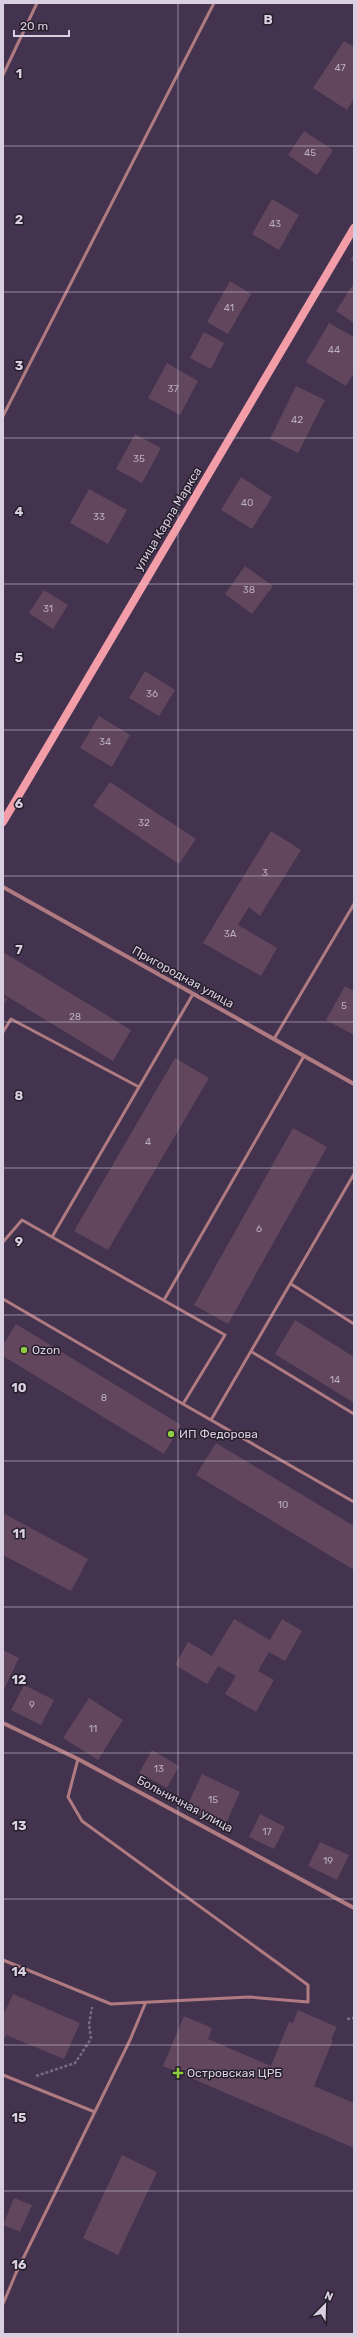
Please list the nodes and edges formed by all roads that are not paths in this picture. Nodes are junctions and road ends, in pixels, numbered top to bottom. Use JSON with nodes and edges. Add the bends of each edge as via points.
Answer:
{"nodes":[{"id":1,"x":37,"y":3,"type":"edge"},
{"id":2,"x":214,"y":3,"type":"edge"},
{"id":3,"x":3,"y":75,"type":"edge"},
{"id":4,"x":354,"y":228,"type":"edge"},
{"id":5,"x":3,"y":416,"type":"edge"},
{"id":6,"x":6,"y":811,"type":"edge"},
{"id":7,"x":3,"y":822,"type":"edge"},
{"id":8,"x":3,"y":887,"type":"edge"},
{"id":9,"x":354,"y":904,"type":"edge"},
{"id":10,"x":193,"y":994,"type":"junction"},
{"id":11,"x":3,"y":1032,"type":"edge"},
{"id":12,"x":274,"y":1039,"type":"junction"},
{"id":13,"x":304,"y":1056,"type":"junction"},
{"id":14,"x":354,"y":1084,"type":"edge"},
{"id":15,"x":139,"y":1087,"type":"junction"},
{"id":16,"x":354,"y":1174,"type":"edge"},
{"id":17,"x":52,"y":1237,"type":"junction"},
{"id":18,"x":3,"y":1242,"type":"edge"},
{"id":19,"x":291,"y":1284,"type":"junction"},
{"id":20,"x":3,"y":1299,"type":"edge"},
{"id":21,"x":164,"y":1300,"type":"junction"},
{"id":22,"x":354,"y":1324,"type":"edge"},
{"id":23,"x":252,"y":1352,"type":"junction"},
{"id":24,"x":183,"y":1404,"type":"junction"},
{"id":25,"x":354,"y":1414,"type":"edge"},
{"id":26,"x":212,"y":1420,"type":"junction"},
{"id":27,"x":354,"y":1502,"type":"edge"},
{"id":28,"x":3,"y":1723,"type":"edge"},
{"id":29,"x":78,"y":1759,"type":"junction"},
{"id":30,"x":354,"y":1908,"type":"edge"},
{"id":31,"x":3,"y":1960,"type":"edge"},
{"id":32,"x":145,"y":2004,"type":"junction"},
{"id":33,"x":3,"y":2075,"type":"edge"},
{"id":34,"x":95,"y":2112,"type":"junction"},
{"id":35,"x":3,"y":2304,"type":"edge"}],
"edges":[{"from":1,"to":3,"type":"lane"},
{"from":2,"to":5,"type":"lane"},
{"from":4,"to":6,"type":"main road","name":"улица Карла Маркса"},
{"from":6,"to":7,"type":"main road","name":"улица Карла Маркса"},
{"from":8,"to":10,"type":"street","name":"Пригородная улица"},
{"from":9,"to":12,"type":"lane"},
{"from":10,"to":12,"type":"street","name":"Пригородная улица"},
{"from":10,"to":15,"type":"lane"},
{"from":11,"to":15,"type":"lane","via":[[11,1019]]},
{"from":12,"to":13,"type":"street","name":"Пригородная улица"},
{"from":13,"to":14,"type":"street","name":"Пригородная улица"},
{"from":13,"to":21,"type":"lane"},
{"from":15,"to":17,"type":"lane"},
{"from":16,"to":19,"type":"lane"},
{"from":17,"to":18,"type":"lane","via":[[22,1220]]},
{"from":17,"to":21,"type":"lane"},
{"from":19,"to":22,"type":"lane"},
{"from":19,"to":23,"type":"lane"},
{"from":20,"to":24,"type":"lane"},
{"from":21,"to":24,"type":"lane","via":[[225,1335]]},
{"from":23,"to":25,"type":"lane"},
{"from":23,"to":26,"type":"lane"},
{"from":24,"to":26,"type":"lane"},
{"from":26,"to":27,"type":"lane"},
{"from":28,"to":29,"type":"street","name":"Больничная улица"},
{"from":29,"to":30,"type":"street","name":"Больничная улица"},
{"from":29,"to":32,"type":"lane","via":[[68,1797],[82,1821],[308,1984],[308,2002],[249,1997]]},
{"from":31,"to":32,"type":"lane","via":[[111,2004]]},
{"from":32,"to":34,"type":"lane"},
{"from":33,"to":34,"type":"lane"},
{"from":34,"to":35,"type":"lane"}]}
